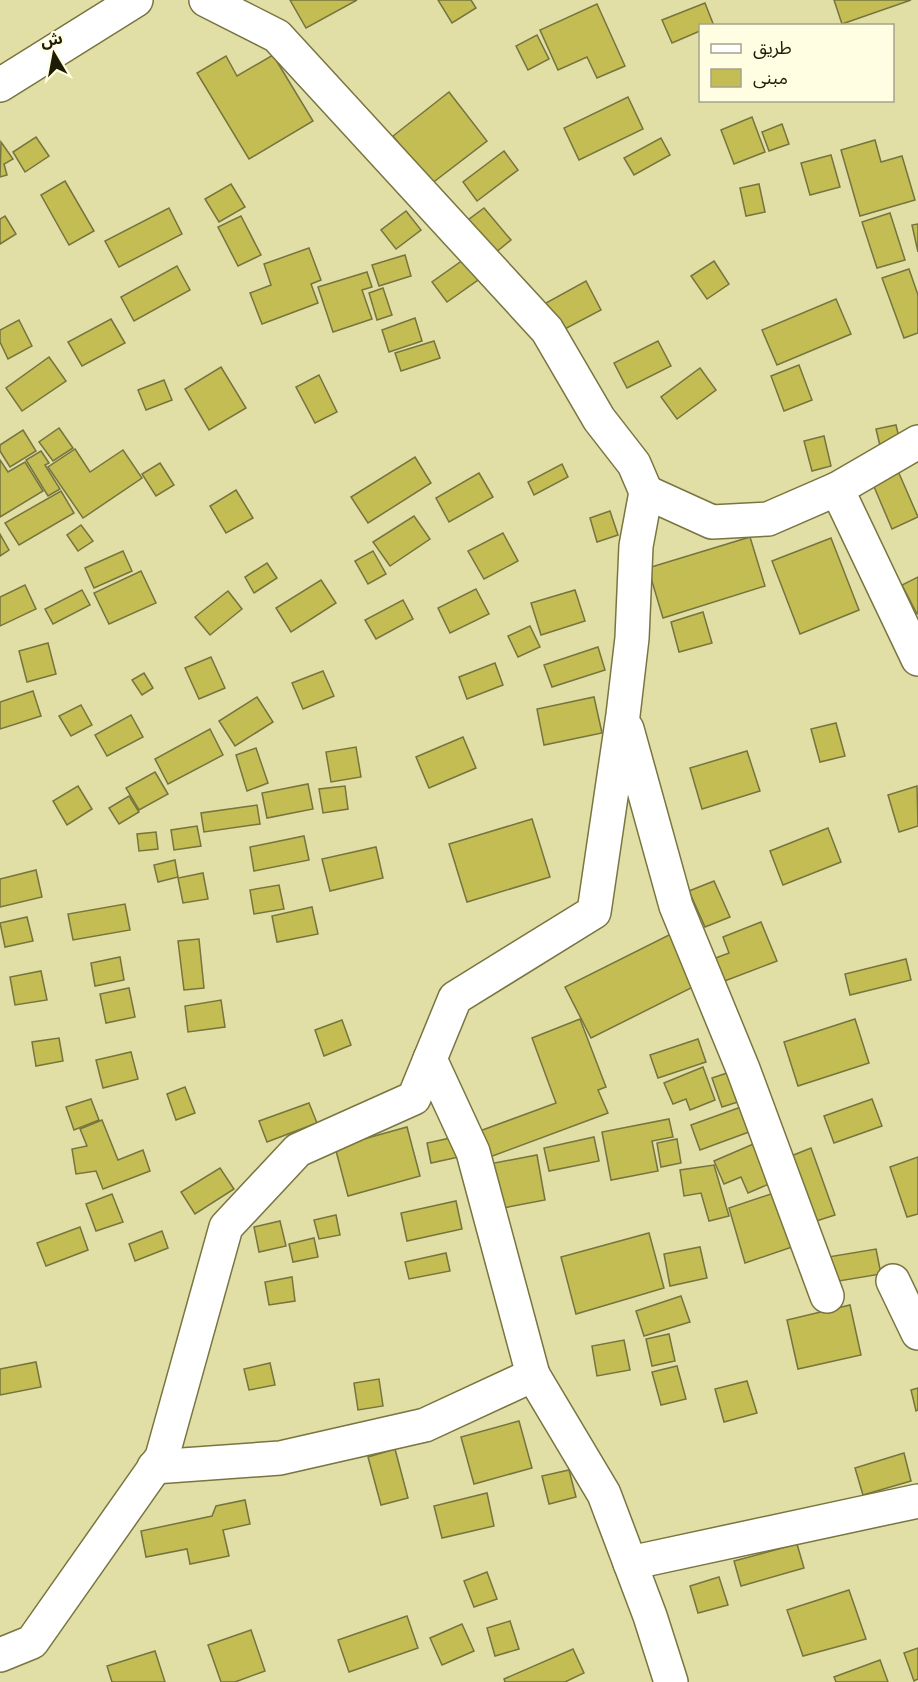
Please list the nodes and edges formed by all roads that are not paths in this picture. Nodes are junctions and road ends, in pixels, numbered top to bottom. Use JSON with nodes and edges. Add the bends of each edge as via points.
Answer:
{"nodes":[{"id":1,"x":136,"y":0,"type":"edge"},
{"id":2,"x":206,"y":0,"type":"edge"},
{"id":3,"x":0,"y":85,"type":"edge"},
{"id":4,"x":918,"y":442,"type":"edge"},
{"id":5,"x":837,"y":489,"type":"junction"},
{"id":6,"x":646,"y":492,"type":"junction"},
{"id":7,"x":918,"y":659,"type":"edge"},
{"id":8,"x":623,"y":715,"type":"junction"},
{"id":9,"x":430,"y":1059,"type":"junction"},
{"id":10,"x":893,"y":1281,"type":"dead end"},
{"id":11,"x":827,"y":1296,"type":"dead end"},
{"id":12,"x":918,"y":1333,"type":"edge"},
{"id":13,"x":533,"y":1375,"type":"junction"},
{"id":14,"x":154,"y":1467,"type":"junction"},
{"id":15,"x":918,"y":1501,"type":"edge"},
{"id":16,"x":630,"y":1563,"type":"junction"},
{"id":17,"x":0,"y":1655,"type":"edge"},
{"id":18,"x":671,"y":1682,"type":"edge"}],
"edges":[{"from":1,"to":3,"type":"street"},
{"from":2,"to":6,"type":"street","via":[[277,36],[548,330],[599,419],[634,464]]},
{"from":4,"to":5,"type":"street"},
{"from":5,"to":6,"type":"street","via":[[768,519],[712,522]]},
{"from":5,"to":7,"type":"street"},
{"from":6,"to":8,"type":"street","via":[[636,546],[632,638]]},
{"from":8,"to":9,"type":"street","via":[[594,912],[455,998]]},
{"from":8,"to":11,"type":"street","via":[[676,906],[743,1069]]},
{"from":9,"to":13,"type":"street","via":[[473,1152]]},
{"from":9,"to":14,"type":"street","via":[[414,1098],[298,1150],[226,1227],[162,1456]]},
{"from":10,"to":12,"type":"street"},
{"from":13,"to":14,"type":"street","via":[[425,1425],[280,1458]]},
{"from":13,"to":16,"type":"street","via":[[604,1494]]},
{"from":14,"to":17,"type":"street","via":[[32,1642]]},
{"from":15,"to":16,"type":"street"},
{"from":16,"to":18,"type":"street"}]}
